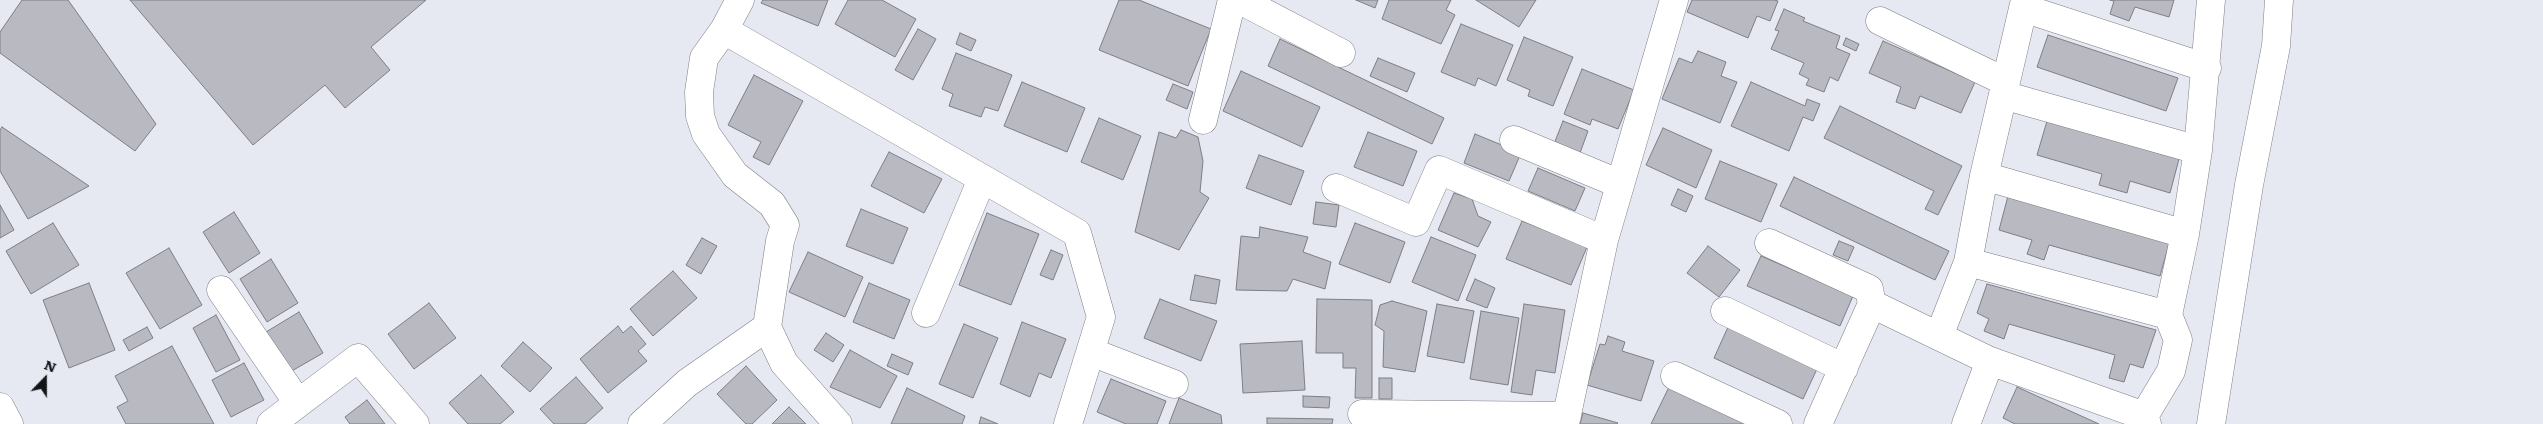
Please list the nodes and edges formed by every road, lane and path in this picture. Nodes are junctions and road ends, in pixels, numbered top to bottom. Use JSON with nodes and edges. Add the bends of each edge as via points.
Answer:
{"nodes":[{"id":1,"x":740,"y":0,"type":"edge"},
{"id":2,"x":1232,"y":0,"type":"edge"},
{"id":3,"x":1240,"y":0,"type":"edge"},
{"id":4,"x":1674,"y":0,"type":"edge"},
{"id":5,"x":2211,"y":0,"type":"edge"},
{"id":6,"x":2279,"y":0,"type":"edge"},
{"id":7,"x":2024,"y":4,"type":"edge"},
{"id":8,"x":1880,"y":21,"type":"dead end"},
{"id":9,"x":724,"y":30,"type":"junction"},
{"id":10,"x":1341,"y":53,"type":"dead end"},
{"id":11,"x":2206,"y":68,"type":"junction"},
{"id":12,"x":2005,"y":89,"type":"junction"},
{"id":13,"x":1203,"y":120,"type":"dead end"},
{"id":14,"x":1514,"y":140,"type":"dead end"},
{"id":15,"x":2198,"y":150,"type":"junction"},
{"id":16,"x":1984,"y":176,"type":"junction"},
{"id":17,"x":982,"y":179,"type":"junction"},
{"id":18,"x":1620,"y":184,"type":"junction"},
{"id":19,"x":1336,"y":188,"type":"dead end"},
{"id":20,"x":2185,"y":234,"type":"junction"},
{"id":21,"x":1604,"y":240,"type":"junction"},
{"id":22,"x":1769,"y":243,"type":"dead end"},
{"id":23,"x":1968,"y":262,"type":"junction"},
{"id":24,"x":221,"y":290,"type":"dead end"},
{"id":25,"x":1872,"y":304,"type":"junction"},
{"id":26,"x":1725,"y":311,"type":"dead end"},
{"id":27,"x":926,"y":313,"type":"dead end"},
{"id":28,"x":2168,"y":315,"type":"junction"},
{"id":29,"x":767,"y":327,"type":"junction"},
{"id":30,"x":1939,"y":336,"type":"junction"},
{"id":31,"x":1091,"y":352,"type":"junction"},
{"id":32,"x":1990,"y":361,"type":"junction"},
{"id":33,"x":1844,"y":368,"type":"junction"},
{"id":34,"x":1675,"y":376,"type":"dead end"},
{"id":35,"x":1174,"y":384,"type":"dead end"},
{"id":36,"x":298,"y":403,"type":"junction"},
{"id":37,"x":0,"y":407,"type":"edge"},
{"id":38,"x":1362,"y":414,"type":"dead end"},
{"id":39,"x":1566,"y":420,"type":"edge"},
{"id":40,"x":2145,"y":420,"type":"edge"},
{"id":41,"x":10,"y":424,"type":"edge"},
{"id":42,"x":271,"y":424,"type":"edge"},
{"id":43,"x":415,"y":424,"type":"edge"},
{"id":44,"x":642,"y":424,"type":"edge"},
{"id":45,"x":838,"y":424,"type":"edge"},
{"id":46,"x":1068,"y":424,"type":"edge"},
{"id":47,"x":1778,"y":424,"type":"edge"},
{"id":48,"x":1818,"y":424,"type":"edge"},
{"id":49,"x":1966,"y":424,"type":"edge"},
{"id":50,"x":2211,"y":424,"type":"edge"}],
"edges":[{"from":1,"to":9,"type":"street"},
{"from":2,"to":13,"type":"street"},
{"from":3,"to":10,"type":"street"},
{"from":4,"to":18,"type":"street"},
{"from":5,"to":11,"type":"street"},
{"from":6,"to":50,"type":"street","via":[[2276,46],[2249,185]]},
{"from":7,"to":11,"type":"street"},
{"from":7,"to":12,"type":"street"},
{"from":8,"to":12,"type":"street"},
{"from":9,"to":17,"type":"street"},
{"from":9,"to":29,"type":"street","via":[[704,58],[699,92],[700,116],[706,134],[735,175],[772,204],[784,225]]},
{"from":11,"to":15,"type":"street"},
{"from":12,"to":15,"type":"street"},
{"from":12,"to":16,"type":"street"},
{"from":14,"to":18,"type":"street"},
{"from":15,"to":20,"type":"street"},
{"from":16,"to":20,"type":"street"},
{"from":16,"to":23,"type":"street"},
{"from":17,"to":27,"type":"street"},
{"from":17,"to":31,"type":"street","via":[[1077,233],[1102,317]]},
{"from":18,"to":21,"type":"street"},
{"from":19,"to":21,"type":"street","via":[[1416,222],[1439,170]]},
{"from":20,"to":28,"type":"street"},
{"from":21,"to":39,"type":"street"},
{"from":22,"to":25,"type":"street","via":[[1869,289]]},
{"from":23,"to":28,"type":"street"},
{"from":23,"to":30,"type":"street"},
{"from":24,"to":36,"type":"street"},
{"from":25,"to":30,"type":"street"},
{"from":25,"to":33,"type":"street"},
{"from":26,"to":33,"type":"street"},
{"from":28,"to":40,"type":"street","via":[[2178,340],[2171,371]]},
{"from":29,"to":44,"type":"street","via":[[686,383]]},
{"from":29,"to":45,"type":"street","via":[[784,363]]},
{"from":30,"to":32,"type":"street"},
{"from":31,"to":35,"type":"street"},
{"from":31,"to":46,"type":"street"},
{"from":32,"to":40,"type":"street"},
{"from":32,"to":49,"type":"street"},
{"from":33,"to":48,"type":"street"},
{"from":34,"to":47,"type":"street"},
{"from":36,"to":42,"type":"street"},
{"from":36,"to":43,"type":"street","via":[[358,358]]},
{"from":37,"to":41,"type":"street"},
{"from":38,"to":39,"type":"street"}]}
